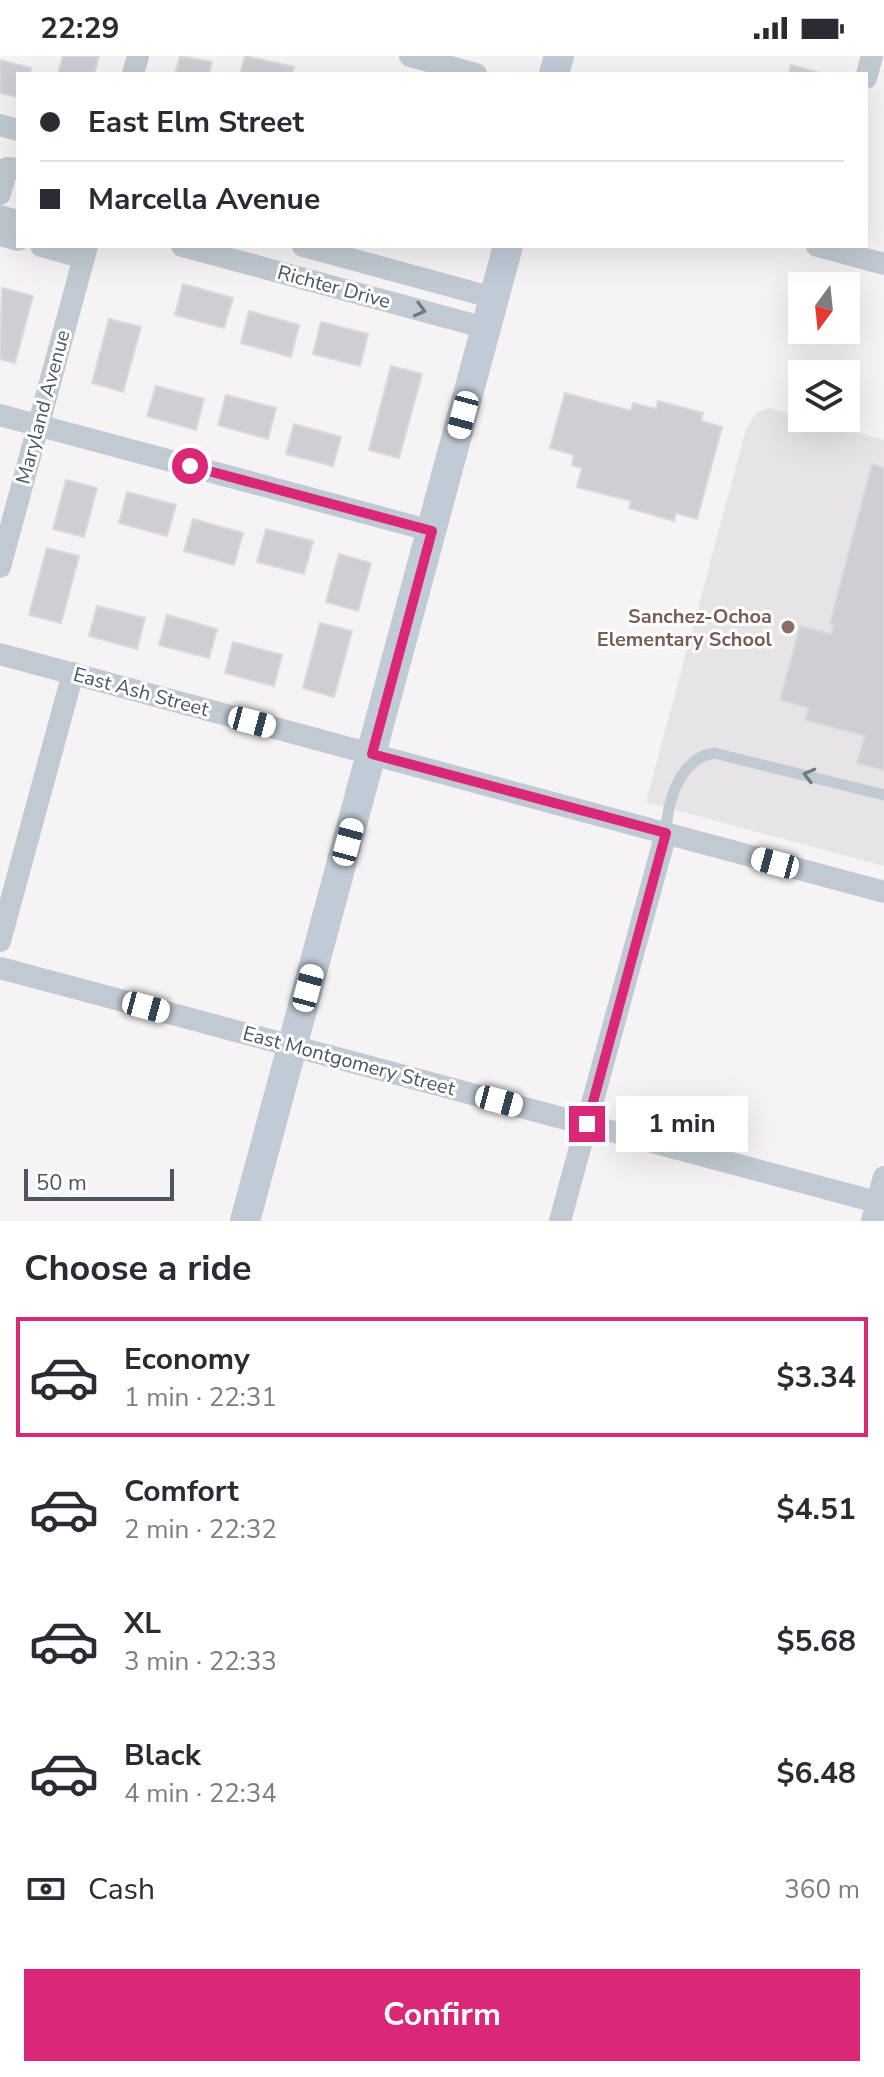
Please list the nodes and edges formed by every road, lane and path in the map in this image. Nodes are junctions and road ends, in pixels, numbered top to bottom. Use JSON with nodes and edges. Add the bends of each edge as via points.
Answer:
{"nodes":[{"id":1,"x":410,"y":56,"type":"edge"},
{"id":2,"x":469,"y":72,"type":"edge"},
{"id":3,"x":16,"y":169,"type":"edge"},
{"id":4,"x":0,"y":194,"type":"edge"},
{"id":5,"x":56,"y":248,"type":"edge"},
{"id":6,"x":197,"y":248,"type":"edge"},
{"id":7,"x":310,"y":248,"type":"edge"},
{"id":8,"x":507,"y":248,"type":"edge"},
{"id":9,"x":826,"y":248,"type":"edge"},
{"id":10,"x":85,"y":252,"type":"edge"},
{"id":11,"x":233,"y":253,"type":"edge"},
{"id":12,"x":346,"y":258,"type":"junction"},
{"id":13,"x":884,"y":264,"type":"edge"},
{"id":14,"x":338,"y":288,"type":"junction"},
{"id":15,"x":494,"y":298,"type":"junction"},
{"id":16,"x":486,"y":328,"type":"junction"},
{"id":17,"x":0,"y":415,"type":"edge"},
{"id":18,"x":38,"y":426,"type":"junction"},
{"id":19,"x":432,"y":531,"type":"junction"},
{"id":20,"x":0,"y":567,"type":"edge"},
{"id":21,"x":0,"y":654,"type":"edge"},
{"id":22,"x":73,"y":673,"type":"junction"},
{"id":23,"x":372,"y":754,"type":"junction"},
{"id":24,"x":884,"y":795,"type":"edge"},
{"id":25,"x":666,"y":833,"type":"junction"},
{"id":26,"x":884,"y":892,"type":"edge"},
{"id":27,"x":0,"y":941,"type":"edge"},
{"id":28,"x":0,"y":968,"type":"edge"},
{"id":29,"x":292,"y":1047,"type":"junction"},
{"id":30,"x":587,"y":1124,"type":"junction"},
{"id":31,"x":884,"y":1177,"type":"edge"},
{"id":32,"x":878,"y":1209,"type":"edge"},
{"id":33,"x":245,"y":1221,"type":"edge"},
{"id":34,"x":560,"y":1221,"type":"edge"}],
"edges":[{"from":1,"to":2,"type":"street"},
{"from":3,"to":4,"type":"street","via":[[7,168]]},
{"from":5,"to":10,"type":"street"},
{"from":6,"to":11,"type":"street","name":"Richter Drive"},
{"from":7,"to":12,"type":"street","name":"Richter Drive"},
{"from":8,"to":15,"type":"main road"},
{"from":9,"to":13,"type":"street"},
{"from":10,"to":18,"type":"street","name":"Maryland Avenue"},
{"from":11,"to":14,"type":"street","name":"Richter Drive"},
{"from":12,"to":14,"type":"street"},
{"from":12,"to":15,"type":"street","name":"Richter Drive"},
{"from":14,"to":16,"type":"street","name":"Richter Drive","one_way":true},
{"from":15,"to":16,"type":"main road"},
{"from":16,"to":19,"type":"main road"},
{"from":17,"to":18,"type":"street"},
{"from":18,"to":19,"type":"street"},
{"from":18,"to":20,"type":"street","name":"Maryland Avenue"},
{"from":19,"to":23,"type":"main road"},
{"from":21,"to":22,"type":"street","name":"East Ash Street"},
{"from":22,"to":23,"type":"street","name":"East Ash Street"},
{"from":22,"to":27,"type":"street"},
{"from":23,"to":25,"type":"street","name":"East Ash Street"},
{"from":23,"to":29,"type":"main road"},
{"from":24,"to":25,"type":"lane","one_way":true,"via":[[714,753],[694,760],[682,773]]},
{"from":25,"to":26,"type":"street","name":"East Ash Street"},
{"from":25,"to":30,"type":"street"},
{"from":28,"to":29,"type":"street","name":"East Montgomery Street"},
{"from":29,"to":30,"type":"street","name":"East Montgomery Street"},
{"from":29,"to":33,"type":"main road"},
{"from":30,"to":32,"type":"street","name":"East Montgomery Street"},
{"from":30,"to":34,"type":"street"},
{"from":31,"to":32,"type":"street"}]}
